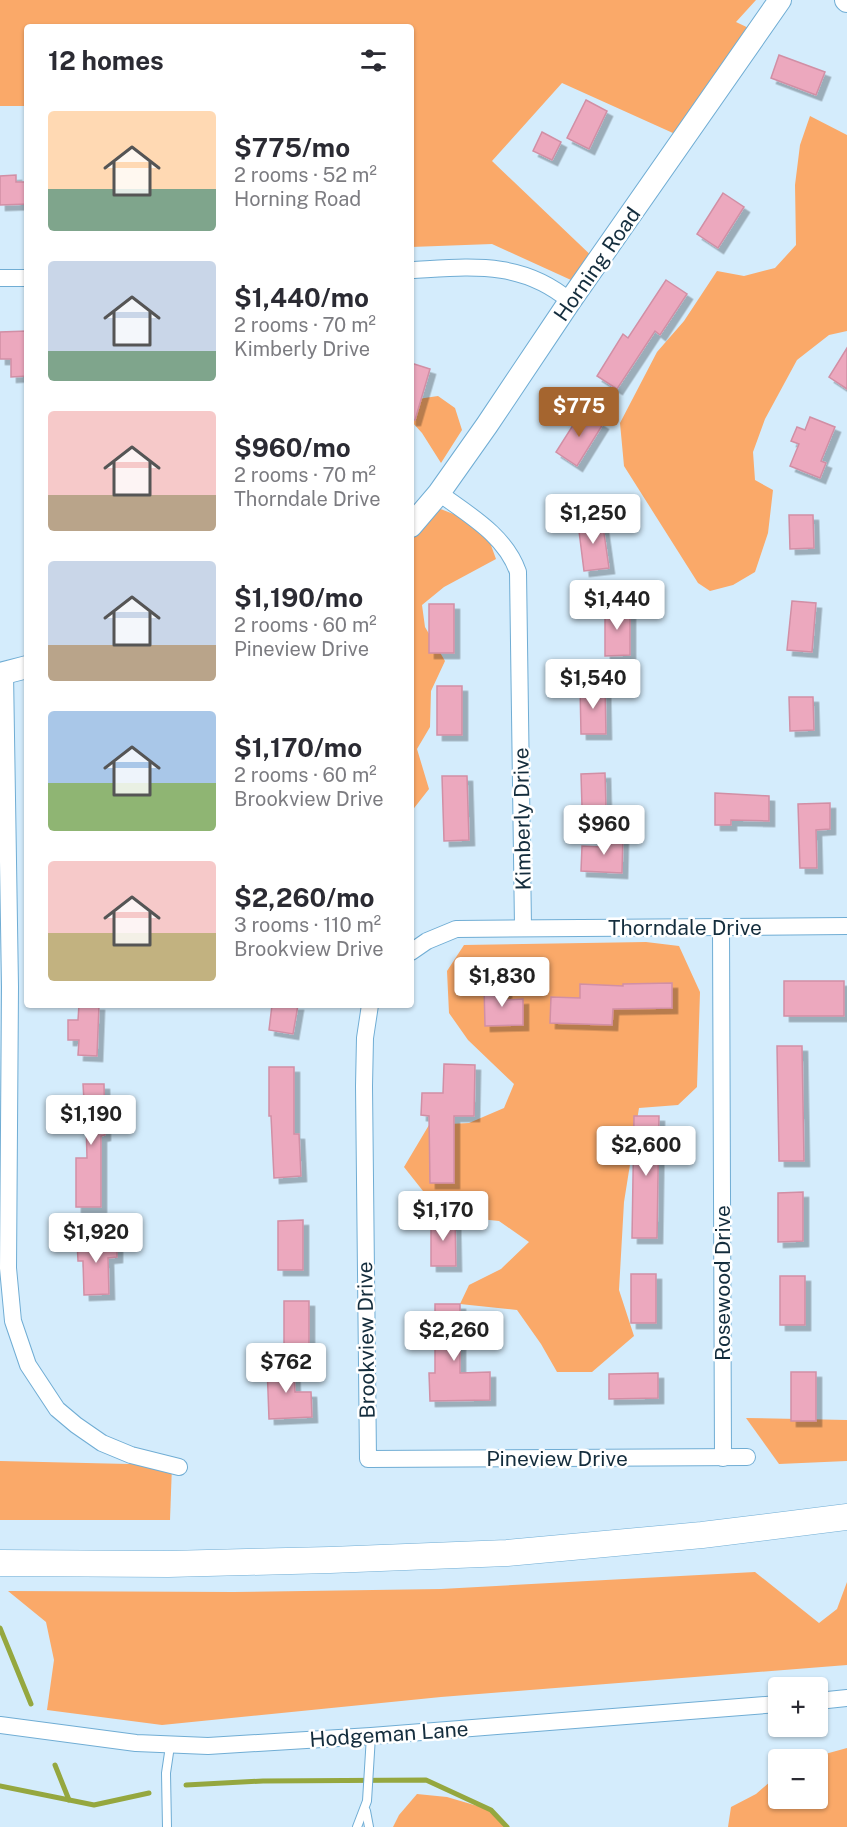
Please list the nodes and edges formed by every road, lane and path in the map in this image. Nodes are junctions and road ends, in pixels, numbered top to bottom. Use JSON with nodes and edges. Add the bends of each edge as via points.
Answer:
{"nodes":[{"id":1,"x":780,"y":0,"type":"edge"},
{"id":2,"x":414,"y":270,"type":"edge"},
{"id":3,"x":0,"y":278,"type":"edge"},
{"id":4,"x":24,"y":278,"type":"edge"},
{"id":5,"x":570,"y":301,"type":"junction"},
{"id":6,"x":439,"y":493,"type":"junction"},
{"id":7,"x":414,"y":522,"type":"edge"},
{"id":8,"x":11,"y":671,"type":"edge"},
{"id":9,"x":847,"y":926,"type":"edge"},
{"id":10,"x":523,"y":927,"type":"junction"},
{"id":11,"x":721,"y":927,"type":"junction"},
{"id":12,"x":414,"y":950,"type":"edge"},
{"id":13,"x":370,"y":1008,"type":"edge"},
{"id":14,"x":4,"y":1268,"type":"edge"},
{"id":15,"x":747,"y":1457,"type":"dead end"},
{"id":16,"x":723,"y":1458,"type":"junction"},
{"id":17,"x":368,"y":1459,"type":"joint"},
{"id":18,"x":180,"y":1467,"type":"dead end"},
{"id":19,"x":847,"y":1517,"type":"edge"},
{"id":20,"x":0,"y":1563,"type":"edge"},
{"id":21,"x":847,"y":1698,"type":"edge"},
{"id":22,"x":828,"y":1700,"type":"edge"},
{"id":23,"x":768,"y":1705,"type":"edge"},
{"id":24,"x":0,"y":1725,"type":"edge"},
{"id":25,"x":371,"y":1736,"type":"junction"},
{"id":26,"x":170,"y":1746,"type":"junction"},
{"id":27,"x":366,"y":1804,"type":"junction"},
{"id":28,"x":167,"y":1827,"type":"edge"},
{"id":29,"x":357,"y":1827,"type":"edge"},
{"id":30,"x":369,"y":1827,"type":"edge"}],
"edges":[{"from":1,"to":5,"type":"street","name":"Horning Road"},
{"from":2,"to":5,"type":"street","via":[[508,270],[555,288]]},
{"from":3,"to":4,"type":"street"},
{"from":5,"to":6,"type":"street","name":"Horning Road"},
{"from":6,"to":7,"type":"street","name":"Horning Road"},
{"from":6,"to":10,"type":"street","name":"Kimberly Drive","via":[[497,538],[518,572]]},
{"from":8,"to":14,"type":"street"},
{"from":9,"to":11,"type":"street","name":"Thorndale Drive"},
{"from":10,"to":11,"type":"street","name":"Thorndale Drive"},
{"from":10,"to":12,"type":"street","via":[[456,929]]},
{"from":11,"to":16,"type":"street","name":"Rosewood Drive"},
{"from":13,"to":17,"type":"street","name":"Brookview Drive","via":[[364,1086]]},
{"from":14,"to":18,"type":"street","via":[[13,1321],[28,1365],[57,1409],[102,1443]]},
{"from":15,"to":16,"type":"street","name":"Pineview Drive"},
{"from":16,"to":17,"type":"street","name":"Pineview Drive"},
{"from":19,"to":20,"type":"main road","via":[[507,1553],[180,1564]]},
{"from":21,"to":22,"type":"street"},
{"from":23,"to":25,"type":"street","name":"Hodgeman Lane"},
{"from":24,"to":26,"type":"street","name":"Hodgeman Lane"},
{"from":25,"to":26,"type":"street","name":"Hodgeman Lane"},
{"from":25,"to":27,"type":"lane"},
{"from":26,"to":28,"type":"lane"},
{"from":27,"to":29,"type":"lane"},
{"from":27,"to":30,"type":"lane"}]}
